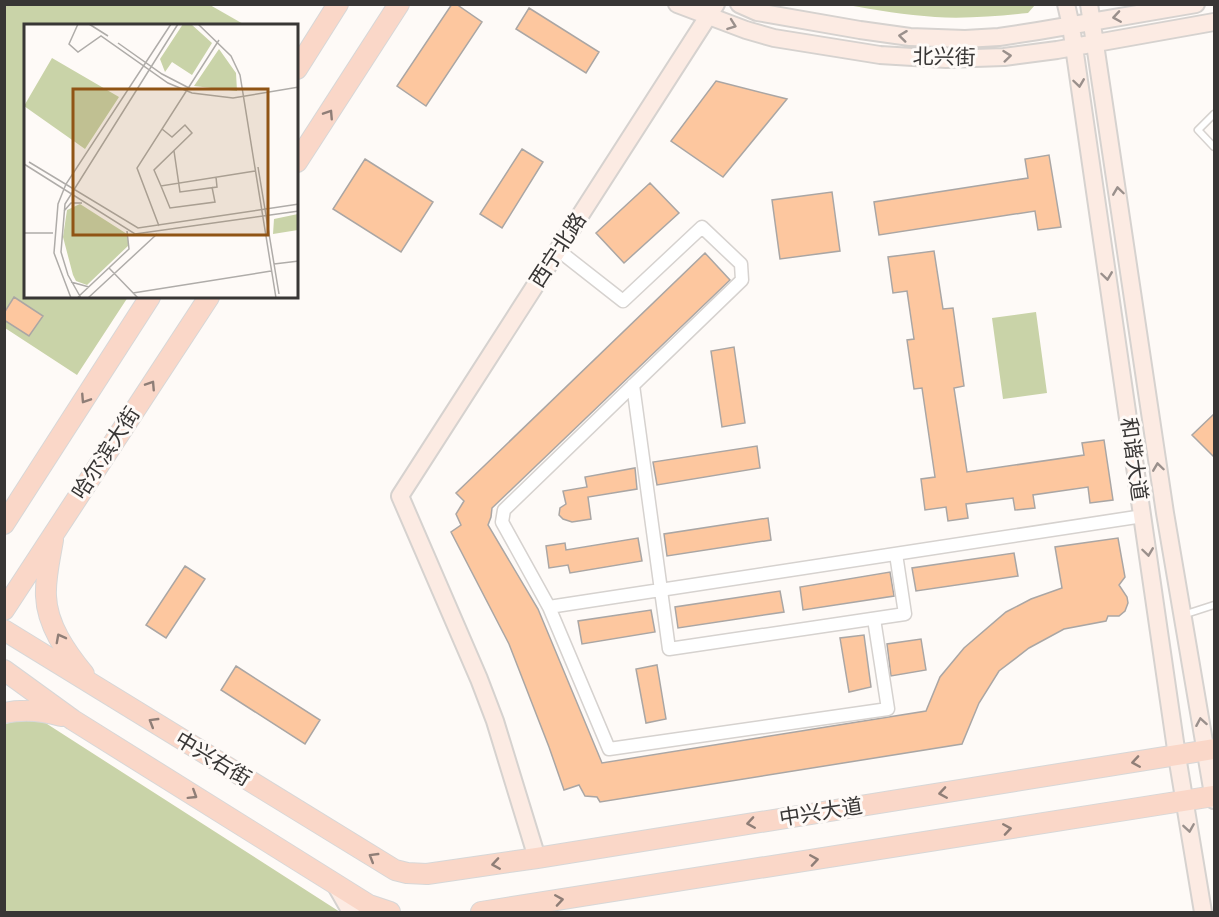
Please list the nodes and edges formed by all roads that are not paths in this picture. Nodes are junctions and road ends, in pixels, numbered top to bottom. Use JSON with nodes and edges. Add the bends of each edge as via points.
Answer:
{"nodes":[{"id":1,"x":338,"y":4,"type":"edge"},
{"id":2,"x":399,"y":4,"type":"edge"},
{"id":3,"x":677,"y":4,"type":"edge"},
{"id":4,"x":739,"y":4,"type":"edge"},
{"id":5,"x":1066,"y":4,"type":"edge"},
{"id":6,"x":1089,"y":4,"type":"edge"},
{"id":7,"x":1196,"y":4,"type":"edge"},
{"id":8,"x":713,"y":10,"type":"edge"},
{"id":9,"x":1093,"y":21,"type":"junction"},
{"id":10,"x":1215,"y":22,"type":"edge"},
{"id":11,"x":1071,"y":26,"type":"junction"},
{"id":12,"x":1096,"y":42,"type":"junction"},
{"id":13,"x":1074,"y":47,"type":"junction"},
{"id":14,"x":298,"y":67,"type":"edge"},
{"id":15,"x":1215,"y":114,"type":"edge"},
{"id":16,"x":1215,"y":147,"type":"edge"},
{"id":17,"x":298,"y":160,"type":"edge"},
{"id":18,"x":558,"y":250,"type":"junction"},
{"id":19,"x":149,"y":298,"type":"edge"},
{"id":20,"x":208,"y":298,"type":"edge"},
{"id":21,"x":633,"y":385,"type":"junction"},
{"id":22,"x":1143,"y":516,"type":"junction"},
{"id":23,"x":4,"y":524,"type":"edge"},
{"id":24,"x":54,"y":533,"type":"junction"},
{"id":25,"x":896,"y":554,"type":"junction"},
{"id":26,"x":661,"y":590,"type":"junction"},
{"id":27,"x":1215,"y":605,"type":"edge"},
{"id":28,"x":549,"y":607,"type":"junction"},
{"id":29,"x":4,"y":610,"type":"edge"},
{"id":30,"x":1183,"y":615,"type":"junction"},
{"id":31,"x":874,"y":619,"type":"junction"},
{"id":32,"x":4,"y":630,"type":"edge"},
{"id":33,"x":4,"y":670,"type":"edge"},
{"id":34,"x":93,"y":685,"type":"junction"},
{"id":35,"x":4,"y":713,"type":"edge"},
{"id":36,"x":73,"y":720,"type":"junction"},
{"id":37,"x":1210,"y":750,"type":"edge"},
{"id":38,"x":1176,"y":756,"type":"junction"},
{"id":39,"x":1214,"y":797,"type":"edge"},
{"id":40,"x":1185,"y":801,"type":"junction"},
{"id":41,"x":537,"y":858,"type":"junction"},
{"id":42,"x":427,"y":874,"type":"joint"},
{"id":43,"x":335,"y":884,"type":"junction"},
{"id":44,"x":524,"y":909,"type":"edge"},
{"id":45,"x":351,"y":912,"type":"edge"},
{"id":46,"x":390,"y":912,"type":"edge"},
{"id":47,"x":481,"y":912,"type":"edge"},
{"id":48,"x":1203,"y":912,"type":"edge"}],
"edges":[{"from":1,"to":14,"type":"main road"},
{"from":17,"to":2,"type":"main road","one_way":true},
{"from":3,"to":8,"type":"main road","name":"北兴街"},
{"from":11,"to":4,"type":"main road","name":"北兴街","one_way":true,"via":[[999,37],[910,37],[758,12]]},
{"from":5,"to":11,"type":"main road","name":"和谐大道"},
{"from":6,"to":9,"type":"main road","name":"和谐大道"},
{"from":7,"to":9,"type":"main road","name":"北兴街","one_way":true},
{"from":8,"to":13,"type":"main road","name":"北兴街","one_way":true,"via":[[746,30],[774,38],[880,55],[958,59]]},
{"from":8,"to":18,"type":"main road","name":"西宁北路"},
{"from":9,"to":11,"type":"main road","name":"北兴街"},
{"from":9,"to":12,"type":"main road","name":"和谐大道"},
{"from":10,"to":12,"type":"main road","name":"北兴街"},
{"from":11,"to":13,"type":"main road","name":"和谐大道"},
{"from":12,"to":13,"type":"main road","name":"北兴街"},
{"from":30,"to":12,"type":"main road","name":"和谐大道","one_way":true},
{"from":13,"to":22,"type":"main road","name":"和谐大道","one_way":true},
{"from":15,"to":16,"type":"lane","via":[[1198,130]]},
{"from":18,"to":21,"type":"street","via":[[623,301],[702,227],[741,264],[742,280]]},
{"from":18,"to":41,"type":"main road","name":"西宁北路","via":[[400,496],[479,678]]},
{"from":19,"to":23,"type":"main road","one_way":true},
{"from":24,"to":20,"type":"main road","name":"哈尔滨大街","one_way":true},
{"from":21,"to":26,"type":"street"},
{"from":21,"to":28,"type":"street","via":[[504,510],[502,522]]},
{"from":22,"to":25,"type":"street"},
{"from":22,"to":38,"type":"main road","name":"和谐大道","one_way":true},
{"from":24,"to":29,"type":"main road","name":"哈尔滨大街"},
{"from":34,"to":24,"type":"main road","one_way":true,"via":[[60,641],[48,611],[45,595]]},
{"from":25,"to":26,"type":"street"},
{"from":25,"to":31,"type":"street","via":[[905,614]]},
{"from":26,"to":28,"type":"street"},
{"from":26,"to":31,"type":"street","via":[[669,649]]},
{"from":27,"to":30,"type":"lane"},
{"from":28,"to":31,"type":"street","via":[[609,749],[888,708]]},
{"from":37,"to":30,"type":"main road","name":"和谐大道","one_way":true},
{"from":32,"to":34,"type":"main road","name":"中兴右街"},
{"from":33,"to":36,"type":"main road","name":"中兴右街"},
{"from":42,"to":34,"type":"main road","name":"中兴右街","one_way":true,"via":[[394,870]]},
{"from":35,"to":36,"type":"main road","via":[[34,710]]},
{"from":36,"to":43,"type":"main road","name":"中兴右街","one_way":true},
{"from":37,"to":38,"type":"main road","name":"中兴大道"},
{"from":37,"to":39,"type":"main road","name":"和谐大道"},
{"from":38,"to":40,"type":"main road","name":"和谐大道"},
{"from":38,"to":41,"type":"main road","name":"中兴大道","one_way":true},
{"from":39,"to":40,"type":"main road"},
{"from":44,"to":40,"type":"main road","one_way":true},
{"from":40,"to":48,"type":"main road","name":"和谐大道","one_way":true},
{"from":41,"to":42,"type":"main road","name":"中兴大道","one_way":true},
{"from":43,"to":45,"type":"main road"},
{"from":43,"to":46,"type":"main road","name":"中兴右街","via":[[369,905]]},
{"from":44,"to":47,"type":"main road"}]}
